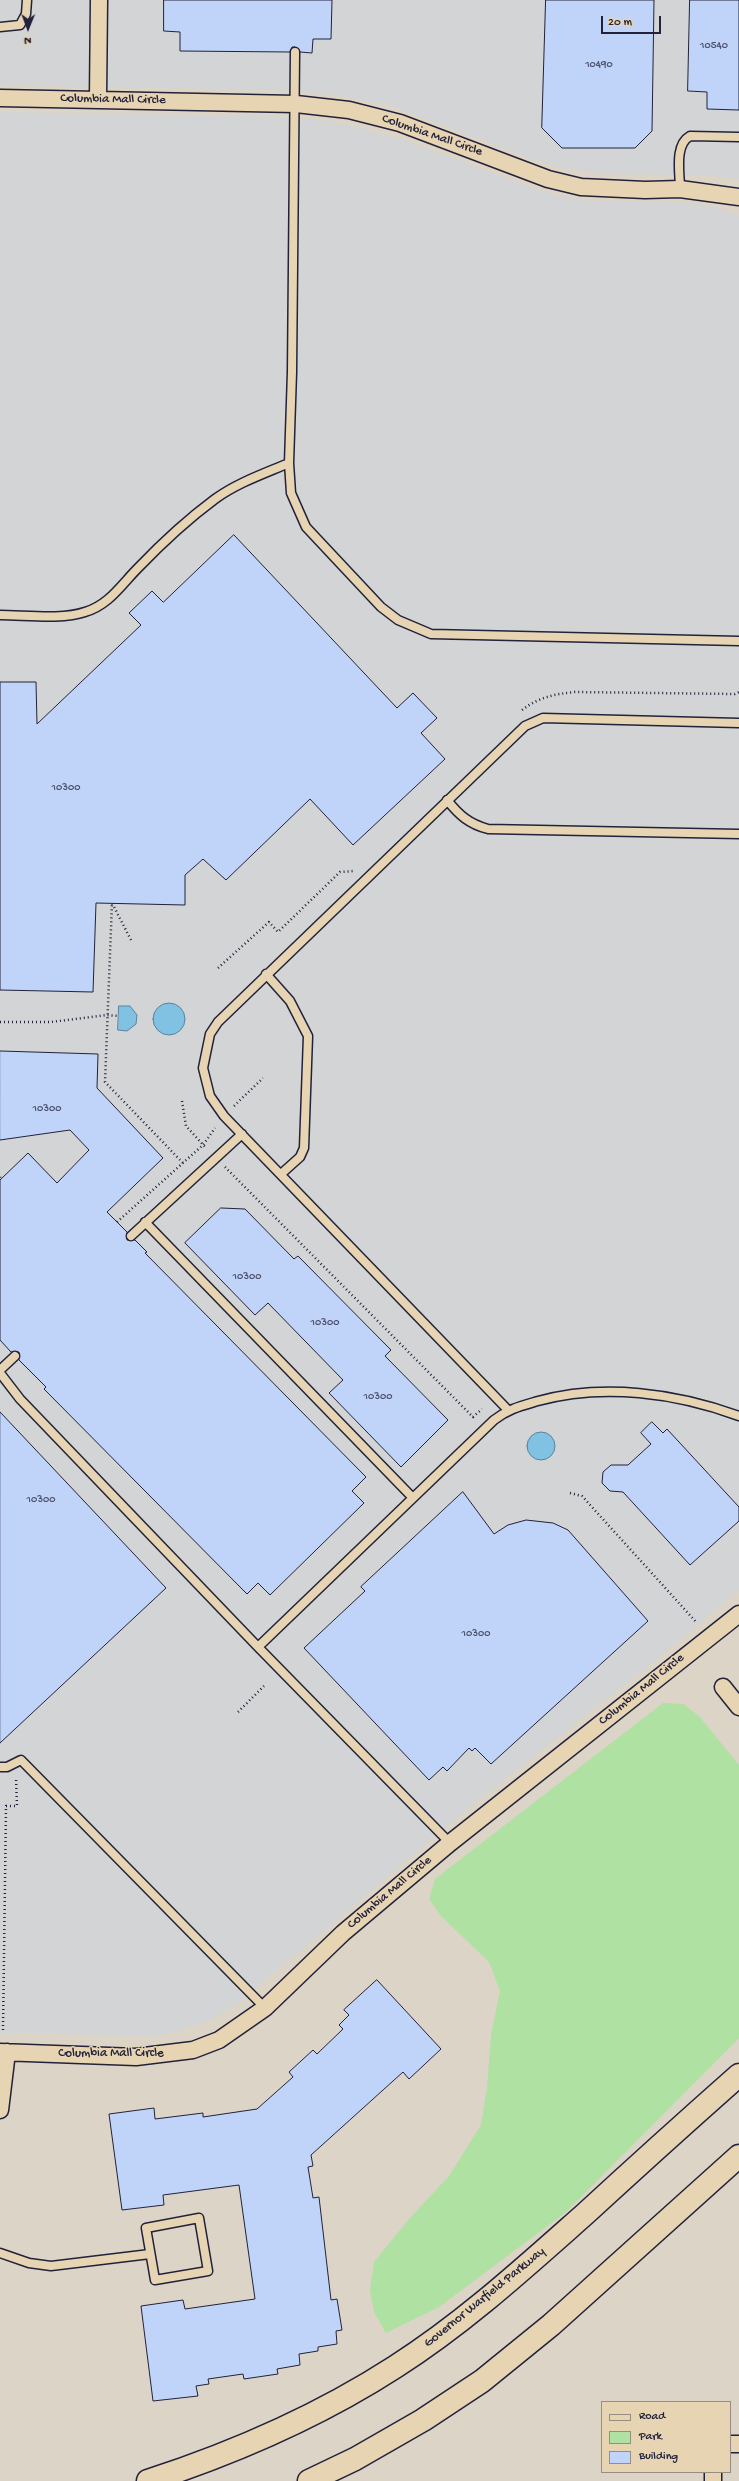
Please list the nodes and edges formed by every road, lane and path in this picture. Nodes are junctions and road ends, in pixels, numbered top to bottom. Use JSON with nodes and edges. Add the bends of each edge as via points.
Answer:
{"nodes":[{"id":1,"x":27,"y":0,"type":"edge"},
{"id":2,"x":100,"y":0,"type":"edge"},
{"id":3,"x":0,"y":27,"type":"edge"},
{"id":4,"x":295,"y":52,"type":"dead end"},
{"id":5,"x":0,"y":98,"type":"edge"},
{"id":6,"x":98,"y":99,"type":"junction"},
{"id":7,"x":296,"y":104,"type":"junction"},
{"id":8,"x":739,"y":137,"type":"edge"},
{"id":9,"x":680,"y":188,"type":"junction"},
{"id":10,"x":739,"y":197,"type":"edge"},
{"id":11,"x":288,"y":463,"type":"junction"},
{"id":12,"x":0,"y":615,"type":"edge"},
{"id":13,"x":739,"y":641,"type":"edge"},
{"id":14,"x":739,"y":723,"type":"edge"},
{"id":15,"x":447,"y":800,"type":"junction"},
{"id":16,"x":739,"y":834,"type":"edge"},
{"id":17,"x":131,"y":940,"type":"dead end"},
{"id":18,"x":266,"y":974,"type":"junction"},
{"id":19,"x":108,"y":1015,"type":"junction"},
{"id":20,"x":118,"y":1016,"type":"dead end"},
{"id":21,"x":0,"y":1022,"type":"edge"},
{"id":22,"x":263,"y":1078,"type":"dead end"},
{"id":23,"x":182,"y":1101,"type":"dead end"},
{"id":24,"x":224,"y":1116,"type":"junction"},
{"id":25,"x":242,"y":1134,"type":"junction"},
{"id":26,"x":203,"y":1144,"type":"junction"},
{"id":27,"x":215,"y":1157,"type":"junction"},
{"id":28,"x":183,"y":1163,"type":"junction"},
{"id":29,"x":281,"y":1174,"type":"junction"},
{"id":30,"x":117,"y":1222,"type":"dead end"},
{"id":31,"x":145,"y":1222,"type":"junction"},
{"id":32,"x":131,"y":1236,"type":"dead end"},
{"id":33,"x":15,"y":1356,"type":"dead end"},
{"id":34,"x":0,"y":1370,"type":"edge"},
{"id":35,"x":0,"y":1373,"type":"edge"},
{"id":36,"x":482,"y":1409,"type":"dead end"},
{"id":37,"x":507,"y":1409,"type":"junction"},
{"id":38,"x":739,"y":1416,"type":"edge"},
{"id":39,"x":570,"y":1493,"type":"dead end"},
{"id":40,"x":413,"y":1498,"type":"junction"},
{"id":41,"x":739,"y":1614,"type":"edge"},
{"id":42,"x":697,"y":1623,"type":"dead end"},
{"id":43,"x":258,"y":1647,"type":"junction"},
{"id":44,"x":264,"y":1686,"type":"dead end"},
{"id":45,"x":723,"y":1687,"type":"dead end"},
{"id":46,"x":739,"y":1707,"type":"edge"},
{"id":47,"x":238,"y":1712,"type":"dead end"},
{"id":48,"x":0,"y":1767,"type":"edge"},
{"id":49,"x":16,"y":1779,"type":"dead end"},
{"id":50,"x":450,"y":1843,"type":"junction"},
{"id":51,"x":265,"y":2008,"type":"junction"},
{"id":52,"x":3,"y":2030,"type":"dead end"},
{"id":53,"x":4,"y":2052,"type":"edge"},
{"id":54,"x":739,"y":2075,"type":"edge"},
{"id":55,"x":0,"y":2110,"type":"edge"},
{"id":56,"x":739,"y":2156,"type":"edge"},
{"id":57,"x":0,"y":2253,"type":"edge"},
{"id":58,"x":150,"y":2254,"type":"junction"},
{"id":59,"x":148,"y":2481,"type":"edge"},
{"id":60,"x":309,"y":2481,"type":"edge"}],
"edges":[{"from":1,"to":3,"type":"lane","via":[[26,14],[20,25]]},
{"from":2,"to":6,"type":"street"},
{"from":4,"to":7,"type":"lane"},
{"from":5,"to":6,"type":"street","name":"Columbia Mall Circle"},
{"from":6,"to":7,"type":"street","name":"Columbia Mall Circle"},
{"from":7,"to":9,"type":"street","name":"Columbia Mall Circle","via":[[349,110],[400,123],[548,179],[581,187],[645,190]]},
{"from":7,"to":11,"type":"lane"},
{"from":8,"to":9,"type":"lane","via":[[690,136],[684,140],[680,147]]},
{"from":9,"to":10,"type":"street","name":"Columbia Mall Circle"},
{"from":11,"to":12,"type":"lane","via":[[239,484],[215,499],[138,568],[108,600],[98,606],[85,612],[65,615]]},
{"from":11,"to":13,"type":"lane","via":[[291,493],[306,528],[381,607],[410,627],[431,634],[452,635]]},
{"from":14,"to":15,"type":"lane","via":[[543,718],[533,721]]},
{"from":15,"to":16,"type":"lane","via":[[462,818],[488,829]]},
{"from":15,"to":18,"type":"lane"},
{"from":17,"to":19,"type":"path","via":[[112,903]]},
{"from":18,"to":24,"type":"lane","via":[[218,1022],[210,1034],[203,1068],[210,1096]]},
{"from":18,"to":29,"type":"lane","via":[[290,1001],[308,1036],[305,1143],[300,1157]]},
{"from":19,"to":20,"type":"path"},
{"from":19,"to":21,"type":"path","via":[[51,1022]]},
{"from":19,"to":28,"type":"path","via":[[105,1082]]},
{"from":22,"to":24,"type":"path"},
{"from":23,"to":26,"type":"path","via":[[186,1126]]},
{"from":24,"to":25,"type":"lane"},
{"from":24,"to":26,"type":"path"},
{"from":25,"to":27,"type":"lane"},
{"from":25,"to":29,"type":"lane"},
{"from":26,"to":27,"type":"path"},
{"from":26,"to":28,"type":"path"},
{"from":27,"to":31,"type":"lane"},
{"from":27,"to":36,"type":"path","via":[[472,1417]]},
{"from":28,"to":30,"type":"path"},
{"from":29,"to":37,"type":"lane"},
{"from":31,"to":32,"type":"lane"},
{"from":31,"to":40,"type":"lane"},
{"from":33,"to":34,"type":"lane"},
{"from":35,"to":43,"type":"lane","via":[[20,1399]]},
{"from":37,"to":38,"type":"lane","via":[[564,1394],[603,1391],[686,1401]]},
{"from":37,"to":40,"type":"lane"},
{"from":39,"to":42,"type":"path","via":[[582,1496]]},
{"from":40,"to":43,"type":"lane"},
{"from":41,"to":50,"type":"street","name":"Columbia Mall Circle"},
{"from":43,"to":50,"type":"lane"},
{"from":44,"to":47,"type":"path"},
{"from":45,"to":46,"type":"street"},
{"from":48,"to":51,"type":"lane","via":[[7,1767],[21,1760]]},
{"from":49,"to":52,"type":"path","via":[[17,1806],[6,1806]]},
{"from":50,"to":51,"type":"street","name":"Columbia Mall Circle","via":[[343,1934]]},
{"from":51,"to":53,"type":"street","name":"Columbia Mall Circle","via":[[219,2040],[193,2050],[167,2055],[136,2057]]},
{"from":53,"to":55,"type":"street"},
{"from":54,"to":59,"type":"main road","name":"Governor Warfield Parkway","via":[[515,2277],[455,2326],[395,2367],[332,2404],[268,2435],[189,2468]]},
{"from":56,"to":60,"type":"main road","via":[[551,2324],[482,2381],[423,2420],[355,2459]]},
{"from":57,"to":58,"type":"lane","via":[[29,2263],[51,2266]]},
{"from":58,"to":58,"type":"lane","via":[[155,2280],[208,2271],[199,2218],[146,2228]]}]}
